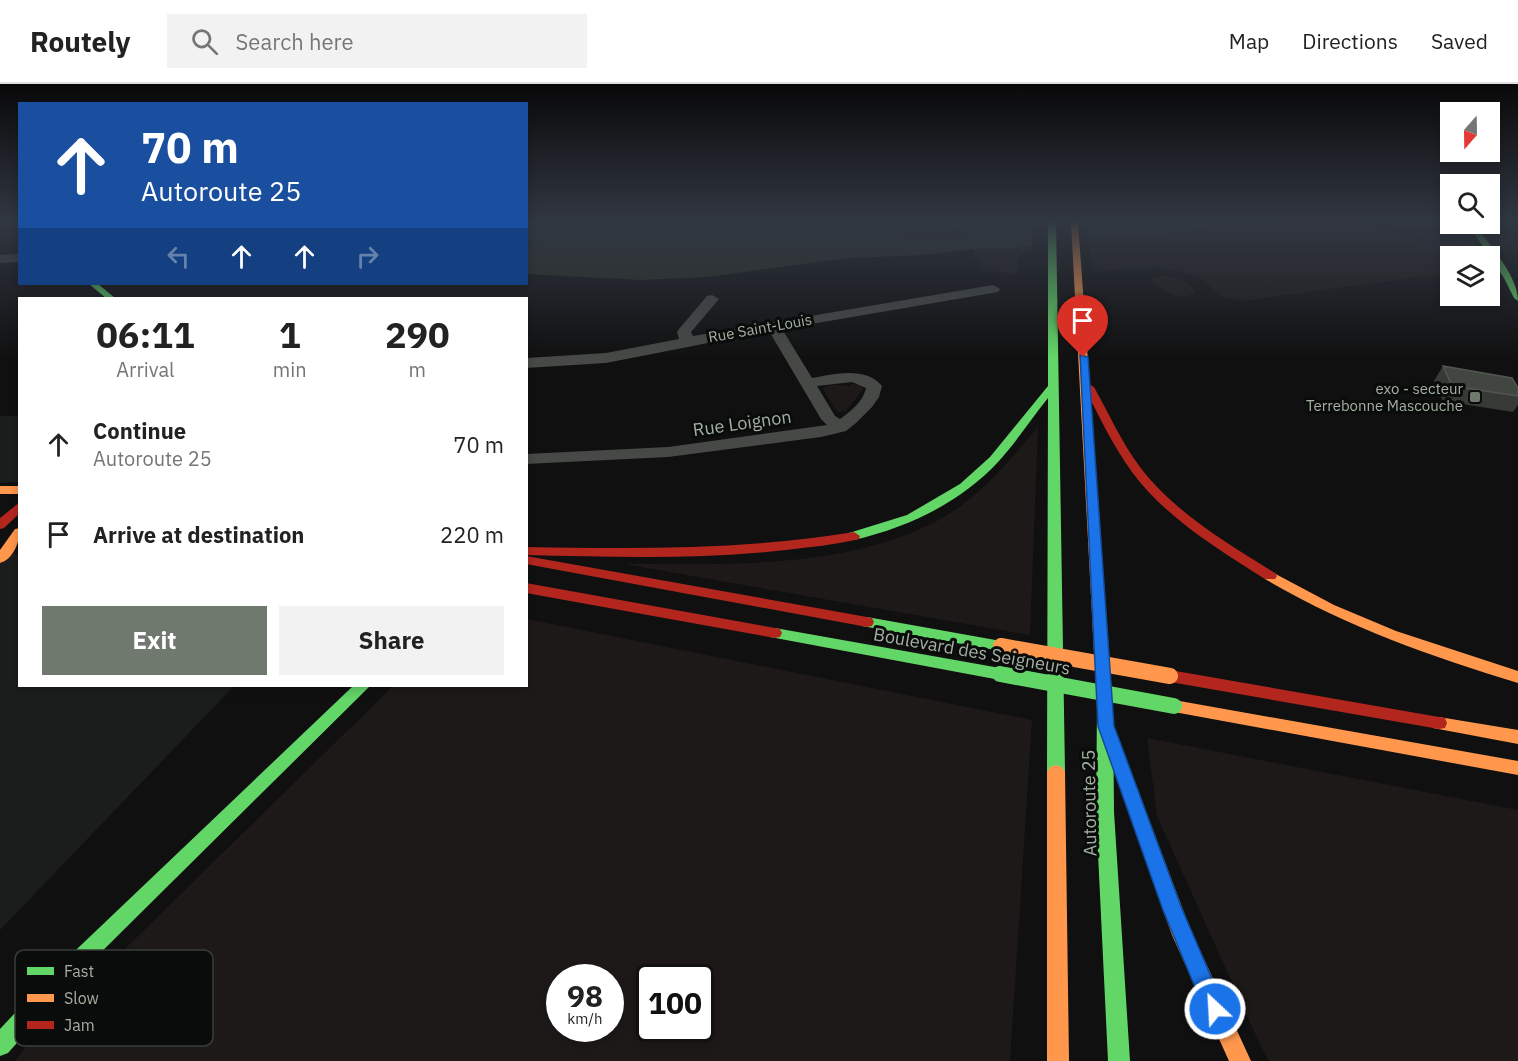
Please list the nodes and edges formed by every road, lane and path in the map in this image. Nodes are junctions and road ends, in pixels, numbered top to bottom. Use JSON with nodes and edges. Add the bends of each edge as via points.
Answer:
{"nodes":[{"id":1,"x":1052,"y":268,"type":"edge"},
{"id":2,"x":1077,"y":268,"type":"edge"},
{"id":3,"x":1499,"y":268,"type":"edge"},
{"id":4,"x":94,"y":285,"type":"edge"},
{"id":5,"x":993,"y":289,"type":"dead end"},
{"id":6,"x":110,"y":297,"type":"edge"},
{"id":7,"x":1518,"y":298,"type":"edge"},
{"id":8,"x":712,"y":299,"type":"dead end"},
{"id":9,"x":773,"y":326,"type":"junction"},
{"id":10,"x":687,"y":341,"type":"junction"},
{"id":11,"x":528,"y":363,"type":"edge"},
{"id":12,"x":1084,"y":378,"type":"junction"},
{"id":13,"x":809,"y":383,"type":"junction"},
{"id":14,"x":1053,"y":387,"type":"junction"},
{"id":15,"x":840,"y":427,"type":"junction"},
{"id":16,"x":528,"y":459,"type":"edge"},
{"id":17,"x":0,"y":490,"type":"edge"},
{"id":18,"x":18,"y":490,"type":"edge"},
{"id":19,"x":0,"y":509,"type":"edge"},
{"id":20,"x":18,"y":509,"type":"edge"},
{"id":21,"x":0,"y":525,"type":"edge"},
{"id":22,"x":18,"y":535,"type":"edge"},
{"id":23,"x":18,"y":549,"type":"edge"},
{"id":24,"x":528,"y":551,"type":"edge"},
{"id":25,"x":2,"y":557,"type":"edge"},
{"id":26,"x":528,"y":560,"type":"edge"},
{"id":27,"x":528,"y":588,"type":"edge"},
{"id":28,"x":1518,"y":677,"type":"edge"},
{"id":29,"x":361,"y":687,"type":"edge"},
{"id":30,"x":1106,"y":726,"type":"junction"},
{"id":31,"x":1518,"y":736,"type":"edge"},
{"id":32,"x":1518,"y":768,"type":"edge"},
{"id":33,"x":90,"y":950,"type":"edge"},
{"id":34,"x":15,"y":1029,"type":"edge"},
{"id":35,"x":0,"y":1045,"type":"edge"},
{"id":36,"x":1058,"y":1061,"type":"edge"},
{"id":37,"x":1119,"y":1061,"type":"edge"},
{"id":38,"x":1240,"y":1061,"type":"edge"}],
"edges":[{"from":1,"to":14,"type":"main road","name":"Autoroute 25"},
{"from":2,"to":12,"type":"main road","name":"Autoroute 25"},
{"from":3,"to":7,"type":"main road"},
{"from":4,"to":6,"type":"main road"},
{"from":5,"to":9,"type":"street","name":"Rue Saint-Louis"},
{"from":8,"to":10,"type":"street","via":[[684,332]]},
{"from":9,"to":10,"type":"street","name":"Rue Saint-Louis"},
{"from":9,"to":13,"type":"street"},
{"from":10,"to":11,"type":"street","name":"Rue Saint-Louis","via":[[592,360]]},
{"from":12,"to":28,"type":"main road","via":[[1145,480],[1178,512],[1236,555],[1284,584],[1374,628],[1440,654]]},
{"from":12,"to":30,"type":"main road","name":"Autoroute 25"},
{"from":13,"to":15,"type":"street","via":[[829,419]]},
{"from":13,"to":15,"type":"street","via":[[853,378],[874,386],[873,394]]},
{"from":14,"to":24,"type":"main road","via":[[1020,422],[990,464],[967,484],[928,509],[873,530],[797,546],[736,552]]},
{"from":14,"to":36,"type":"main road","name":"Autoroute 25"},
{"from":15,"to":16,"type":"street","name":"Rue Loignon","via":[[668,452]]},
{"from":17,"to":18,"type":"main road"},
{"from":19,"to":20,"type":"main road"},
{"from":20,"to":21,"type":"main road"},
{"from":22,"to":25,"type":"main road"},
{"from":23,"to":25,"type":"main road"},
{"from":26,"to":31,"type":"main road","name":"Boulevard des Seigneurs","bridge":true},
{"from":27,"to":32,"type":"main road","name":"Boulevard des Seigneurs","bridge":true},
{"from":29,"to":33,"type":"main road"},
{"from":30,"to":37,"type":"main road","name":"Autoroute 25","via":[[1105,812]]},
{"from":30,"to":38,"type":"main road","via":[[1176,918]]},
{"from":34,"to":35,"type":"main road"}]}
